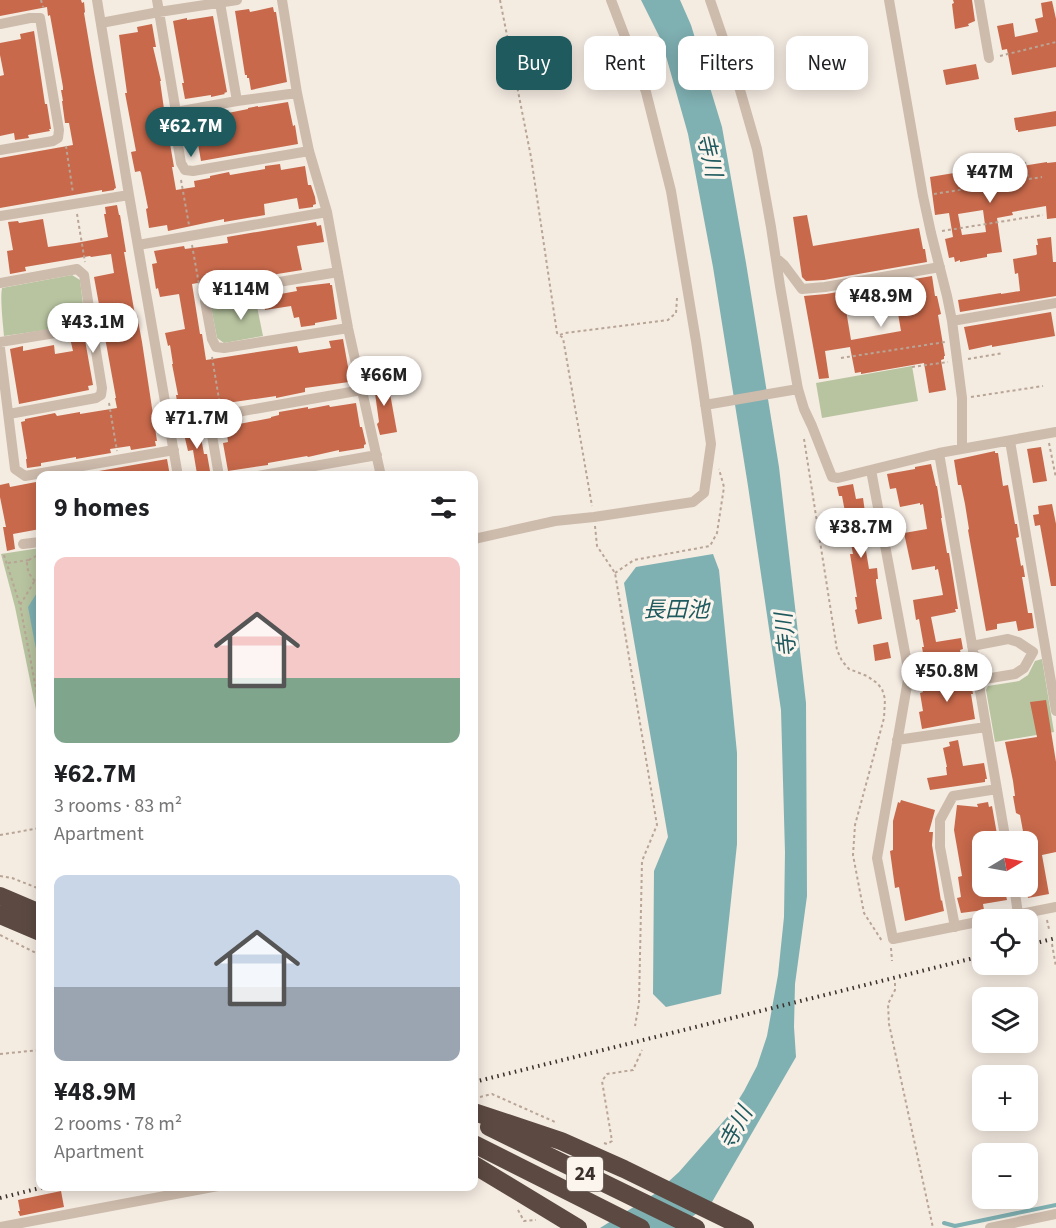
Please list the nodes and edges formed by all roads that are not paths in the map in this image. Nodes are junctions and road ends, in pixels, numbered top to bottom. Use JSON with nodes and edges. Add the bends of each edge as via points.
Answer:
{"nodes":[{"id":1,"x":97,"y":0,"type":"edge"},
{"id":2,"x":157,"y":0,"type":"edge"},
{"id":3,"x":237,"y":0,"type":"edge"},
{"id":4,"x":282,"y":0,"type":"edge"},
{"id":5,"x":611,"y":0,"type":"edge"},
{"id":6,"x":710,"y":0,"type":"edge"},
{"id":7,"x":889,"y":0,"type":"edge"},
{"id":8,"x":979,"y":0,"type":"edge"},
{"id":9,"x":220,"y":3,"type":"junction"},
{"id":10,"x":159,"y":12,"type":"junction"},
{"id":11,"x":101,"y":23,"type":"junction"},
{"id":12,"x":0,"y":24,"type":"edge"},
{"id":13,"x":989,"y":58,"type":"road end"},
{"id":14,"x":297,"y":93,"type":"junction"},
{"id":15,"x":237,"y":101,"type":"junction"},
{"id":16,"x":176,"y":112,"type":"junction"},
{"id":17,"x":0,"y":150,"type":"edge"},
{"id":18,"x":309,"y":151,"type":"junction"},
{"id":19,"x":129,"y":195,"type":"junction"},
{"id":20,"x":327,"y":212,"type":"junction"},
{"id":21,"x":0,"y":216,"type":"edge"},
{"id":22,"x":138,"y":245,"type":"junction"},
{"id":23,"x":776,"y":258,"type":"junction"},
{"id":24,"x":940,"y":267,"type":"junction"},
{"id":25,"x":338,"y":272,"type":"junction"},
{"id":26,"x":0,"y":283,"type":"edge"},
{"id":27,"x":1056,"y":303,"type":"edge"},
{"id":28,"x":952,"y":321,"type":"junction"},
{"id":29,"x":92,"y":327,"type":"junction"},
{"id":30,"x":348,"y":328,"type":"junction"},
{"id":31,"x":0,"y":342,"type":"edge"},
{"id":32,"x":0,"y":348,"type":"edge"},
{"id":33,"x":362,"y":390,"type":"junction"},
{"id":34,"x":795,"y":390,"type":"junction"},
{"id":35,"x":709,"y":404,"type":"junction"},
{"id":36,"x":9,"y":414,"type":"junction"},
{"id":37,"x":209,"y":418,"type":"junction"},
{"id":38,"x":170,"y":424,"type":"junction"},
{"id":39,"x":1052,"y":433,"type":"edge"},
{"id":40,"x":1010,"y":441,"type":"junction"},
{"id":41,"x":962,"y":448,"type":"junction"},
{"id":42,"x":174,"y":450,"type":"junction"},
{"id":43,"x":939,"y":453,"type":"junction"},
{"id":44,"x":377,"y":455,"type":"junction"},
{"id":45,"x":871,"y":470,"type":"junction"},
{"id":46,"x":52,"y":471,"type":"edge"},
{"id":47,"x":177,"y":471,"type":"edge"},
{"id":48,"x":218,"y":471,"type":"edge"},
{"id":49,"x":286,"y":471,"type":"edge"},
{"id":50,"x":380,"y":471,"type":"edge"},
{"id":51,"x":36,"y":474,"type":"edge"},
{"id":52,"x":478,"y":538,"type":"edge"},
{"id":53,"x":36,"y":542,"type":"edge"},
{"id":54,"x":24,"y":544,"type":"dead end"},
{"id":55,"x":972,"y":645,"type":"junction"},
{"id":56,"x":1051,"y":649,"type":"edge"},
{"id":57,"x":1033,"y":652,"type":"junction"},
{"id":58,"x":975,"y":662,"type":"junction"},
{"id":59,"x":909,"y":674,"type":"junction"},
{"id":60,"x":979,"y":680,"type":"junction"},
{"id":61,"x":1056,"y":711,"type":"edge"},
{"id":62,"x":986,"y":727,"type":"junction"},
{"id":63,"x":897,"y":740,"type":"junction"},
{"id":64,"x":997,"y":789,"type":"junction"},
{"id":65,"x":1004,"y":831,"type":"edge"},
{"id":66,"x":0,"y":894,"type":"edge"},
{"id":67,"x":1056,"y":907,"type":"edge"},
{"id":68,"x":36,"y":909,"type":"edge"},
{"id":69,"x":1038,"y":910,"type":"edge"},
{"id":70,"x":0,"y":917,"type":"edge"},
{"id":71,"x":972,"y":923,"type":"edge"},
{"id":72,"x":955,"y":927,"type":"junction"},
{"id":73,"x":36,"y":932,"type":"edge"},
{"id":74,"x":478,"y":1113,"type":"edge"},
{"id":75,"x":478,"y":1121,"type":"edge"},
{"id":76,"x":478,"y":1127,"type":"edge"},
{"id":77,"x":478,"y":1146,"type":"edge"},
{"id":78,"x":478,"y":1154,"type":"edge"},
{"id":79,"x":478,"y":1167,"type":"edge"},
{"id":80,"x":191,"y":1191,"type":"edge"},
{"id":81,"x":1056,"y":1214,"type":"edge"},
{"id":82,"x":0,"y":1227,"type":"edge"},
{"id":83,"x":578,"y":1228,"type":"edge"},
{"id":84,"x":622,"y":1228,"type":"edge"},
{"id":85,"x":641,"y":1228,"type":"edge"},
{"id":86,"x":679,"y":1228,"type":"edge"},
{"id":87,"x":696,"y":1228,"type":"edge"},
{"id":88,"x":745,"y":1228,"type":"edge"},
{"id":89,"x":990,"y":1228,"type":"edge"}],
"edges":[{"from":1,"to":11,"type":"street"},
{"from":2,"to":10,"type":"street"},
{"from":3,"to":9,"type":"street"},
{"from":4,"to":14,"type":"street"},
{"from":5,"to":35,"type":"street","via":[[645,92],[670,191]]},
{"from":6,"to":23,"type":"street","via":[[757,148]]},
{"from":7,"to":24,"type":"street","via":[[923,196]]},
{"from":8,"to":13,"type":"street"},
{"from":9,"to":10,"type":"street"},
{"from":9,"to":15,"type":"street"},
{"from":10,"to":11,"type":"street"},
{"from":10,"to":16,"type":"street"},
{"from":11,"to":19,"type":"street"},
{"from":12,"to":17,"type":"street","via":[[40,18],[59,130],[53,141]]},
{"from":14,"to":15,"type":"street"},
{"from":14,"to":18,"type":"street"},
{"from":15,"to":16,"type":"street"},
{"from":16,"to":18,"type":"street","via":[[174,122],[185,170]]},
{"from":18,"to":20,"type":"street"},
{"from":19,"to":21,"type":"street"},
{"from":19,"to":22,"type":"street"},
{"from":20,"to":22,"type":"street"},
{"from":20,"to":25,"type":"street"},
{"from":22,"to":38,"type":"street"},
{"from":23,"to":24,"type":"street","via":[[802,289]]},
{"from":23,"to":34,"type":"street"},
{"from":24,"to":28,"type":"street"},
{"from":25,"to":30,"type":"street"},
{"from":25,"to":30,"type":"street","via":[[208,296],[212,339],[216,347],[224,348]]},
{"from":26,"to":29,"type":"street","via":[[77,269],[84,275]]},
{"from":27,"to":28,"type":"street"},
{"from":28,"to":41,"type":"street","via":[[962,398]]},
{"from":29,"to":31,"type":"street"},
{"from":29,"to":36,"type":"street","via":[[101,394]]},
{"from":30,"to":33,"type":"street"},
{"from":32,"to":36,"type":"street"},
{"from":33,"to":37,"type":"street"},
{"from":33,"to":44,"type":"street"},
{"from":34,"to":35,"type":"street"},
{"from":34,"to":45,"type":"street","via":[[832,477]]},
{"from":35,"to":52,"type":"street","via":[[711,444],[704,493],[693,502],[555,521]]},
{"from":36,"to":51,"type":"street","via":[[15,469],[25,476]]},
{"from":37,"to":38,"type":"street"},
{"from":37,"to":48,"type":"street"},
{"from":38,"to":42,"type":"street"},
{"from":39,"to":40,"type":"street"},
{"from":40,"to":41,"type":"street"},
{"from":40,"to":56,"type":"street"},
{"from":41,"to":43,"type":"street"},
{"from":42,"to":46,"type":"street"},
{"from":42,"to":47,"type":"street"},
{"from":43,"to":45,"type":"street"},
{"from":43,"to":55,"type":"street"},
{"from":44,"to":49,"type":"street"},
{"from":44,"to":50,"type":"street"},
{"from":45,"to":59,"type":"street"},
{"from":53,"to":54,"type":"street"},
{"from":55,"to":57,"type":"street","via":[[1008,639]]},
{"from":55,"to":58,"type":"street"},
{"from":56,"to":57,"type":"street"},
{"from":56,"to":61,"type":"street"},
{"from":57,"to":60,"type":"street","via":[[1024,668],[1015,674]]},
{"from":58,"to":59,"type":"street"},
{"from":58,"to":60,"type":"street"},
{"from":59,"to":63,"type":"street"},
{"from":60,"to":62,"type":"street"},
{"from":62,"to":63,"type":"street"},
{"from":62,"to":64,"type":"street"},
{"from":63,"to":72,"type":"street","via":[[877,858],[893,939]]},
{"from":64,"to":65,"type":"street"},
{"from":64,"to":72,"type":"street","via":[[953,796],[940,820],[940,847]]},
{"from":66,"to":68,"type":"highway"},
{"from":67,"to":69,"type":"street"},
{"from":70,"to":73,"type":"highway"},
{"from":71,"to":72,"type":"street"},
{"from":74,"to":88,"type":"highway","bridge":true,"via":[[561,1141]]},
{"from":75,"to":87,"type":"highway","number":"24","bridge":true},
{"from":76,"to":86,"type":"highway"},
{"from":77,"to":85,"type":"highway","bridge":true},
{"from":78,"to":84,"type":"highway","number":"24"},
{"from":79,"to":83,"type":"highway","bridge":true},
{"from":80,"to":82,"type":"street"},
{"from":81,"to":89,"type":"street"}]}
